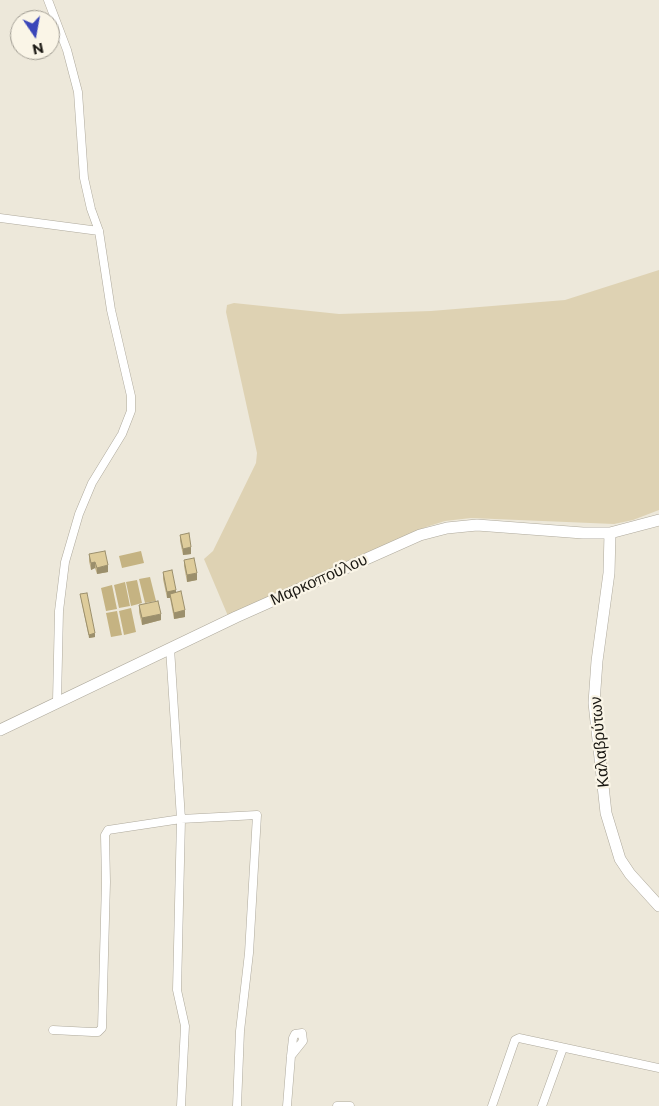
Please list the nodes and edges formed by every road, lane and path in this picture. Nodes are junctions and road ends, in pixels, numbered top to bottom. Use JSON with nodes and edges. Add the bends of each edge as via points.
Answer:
{"nodes":[{"id":1,"x":48,"y":0,"type":"edge"},
{"id":2,"x":0,"y":218,"type":"edge"},
{"id":3,"x":99,"y":232,"type":"junction"},
{"id":4,"x":659,"y":520,"type":"edge"},
{"id":5,"x":610,"y":533,"type":"junction"},
{"id":6,"x":170,"y":648,"type":"junction"},
{"id":7,"x":57,"y":701,"type":"junction"},
{"id":8,"x":0,"y":730,"type":"edge"},
{"id":9,"x":181,"y":819,"type":"junction"},
{"id":10,"x":659,"y":906,"type":"edge"},
{"id":11,"x":54,"y":1030,"type":"dead end"},
{"id":12,"x":563,"y":1048,"type":"junction"},
{"id":13,"x":291,"y":1056,"type":"dead end"},
{"id":14,"x":659,"y":1068,"type":"edge"},
{"id":15,"x":181,"y":1106,"type":"edge"},
{"id":16,"x":237,"y":1106,"type":"edge"},
{"id":17,"x":287,"y":1106,"type":"edge"},
{"id":18,"x":336,"y":1106,"type":"edge"},
{"id":19,"x":350,"y":1106,"type":"edge"},
{"id":20,"x":492,"y":1106,"type":"edge"},
{"id":21,"x":542,"y":1106,"type":"edge"}],
"edges":[{"from":1,"to":3,"type":"street","via":[[67,50],[78,92],[84,178]]},
{"from":2,"to":3,"type":"street"},
{"from":3,"to":7,"type":"street","via":[[111,310],[131,396],[131,411],[122,434],[92,483],[65,562]]},
{"from":4,"to":5,"type":"street","name":"Μαρκοπούλου"},
{"from":5,"to":6,"type":"street","name":"Μαρκοπούλου","via":[[477,525],[420,535]]},
{"from":5,"to":10,"type":"street","name":"Καλαβρύτων","via":[[609,573],[594,703],[606,814],[620,859]]},
{"from":6,"to":7,"type":"street","name":"Μαρκοπούλου"},
{"from":6,"to":9,"type":"street"},
{"from":7,"to":8,"type":"street","name":"Μαρκοπούλου"},
{"from":9,"to":11,"type":"street","via":[[108,830],[105,835],[102,1028],[98,1032]]},
{"from":9,"to":15,"type":"street","via":[[177,990],[185,1026]]},
{"from":9,"to":16,"type":"street","via":[[257,816]]},
{"from":12,"to":14,"type":"street"},
{"from":12,"to":20,"type":"street","via":[[523,1037],[515,1040]]},
{"from":12,"to":21,"type":"street"},
{"from":13,"to":17,"type":"street"},
{"from":18,"to":19,"type":"street"}]}
